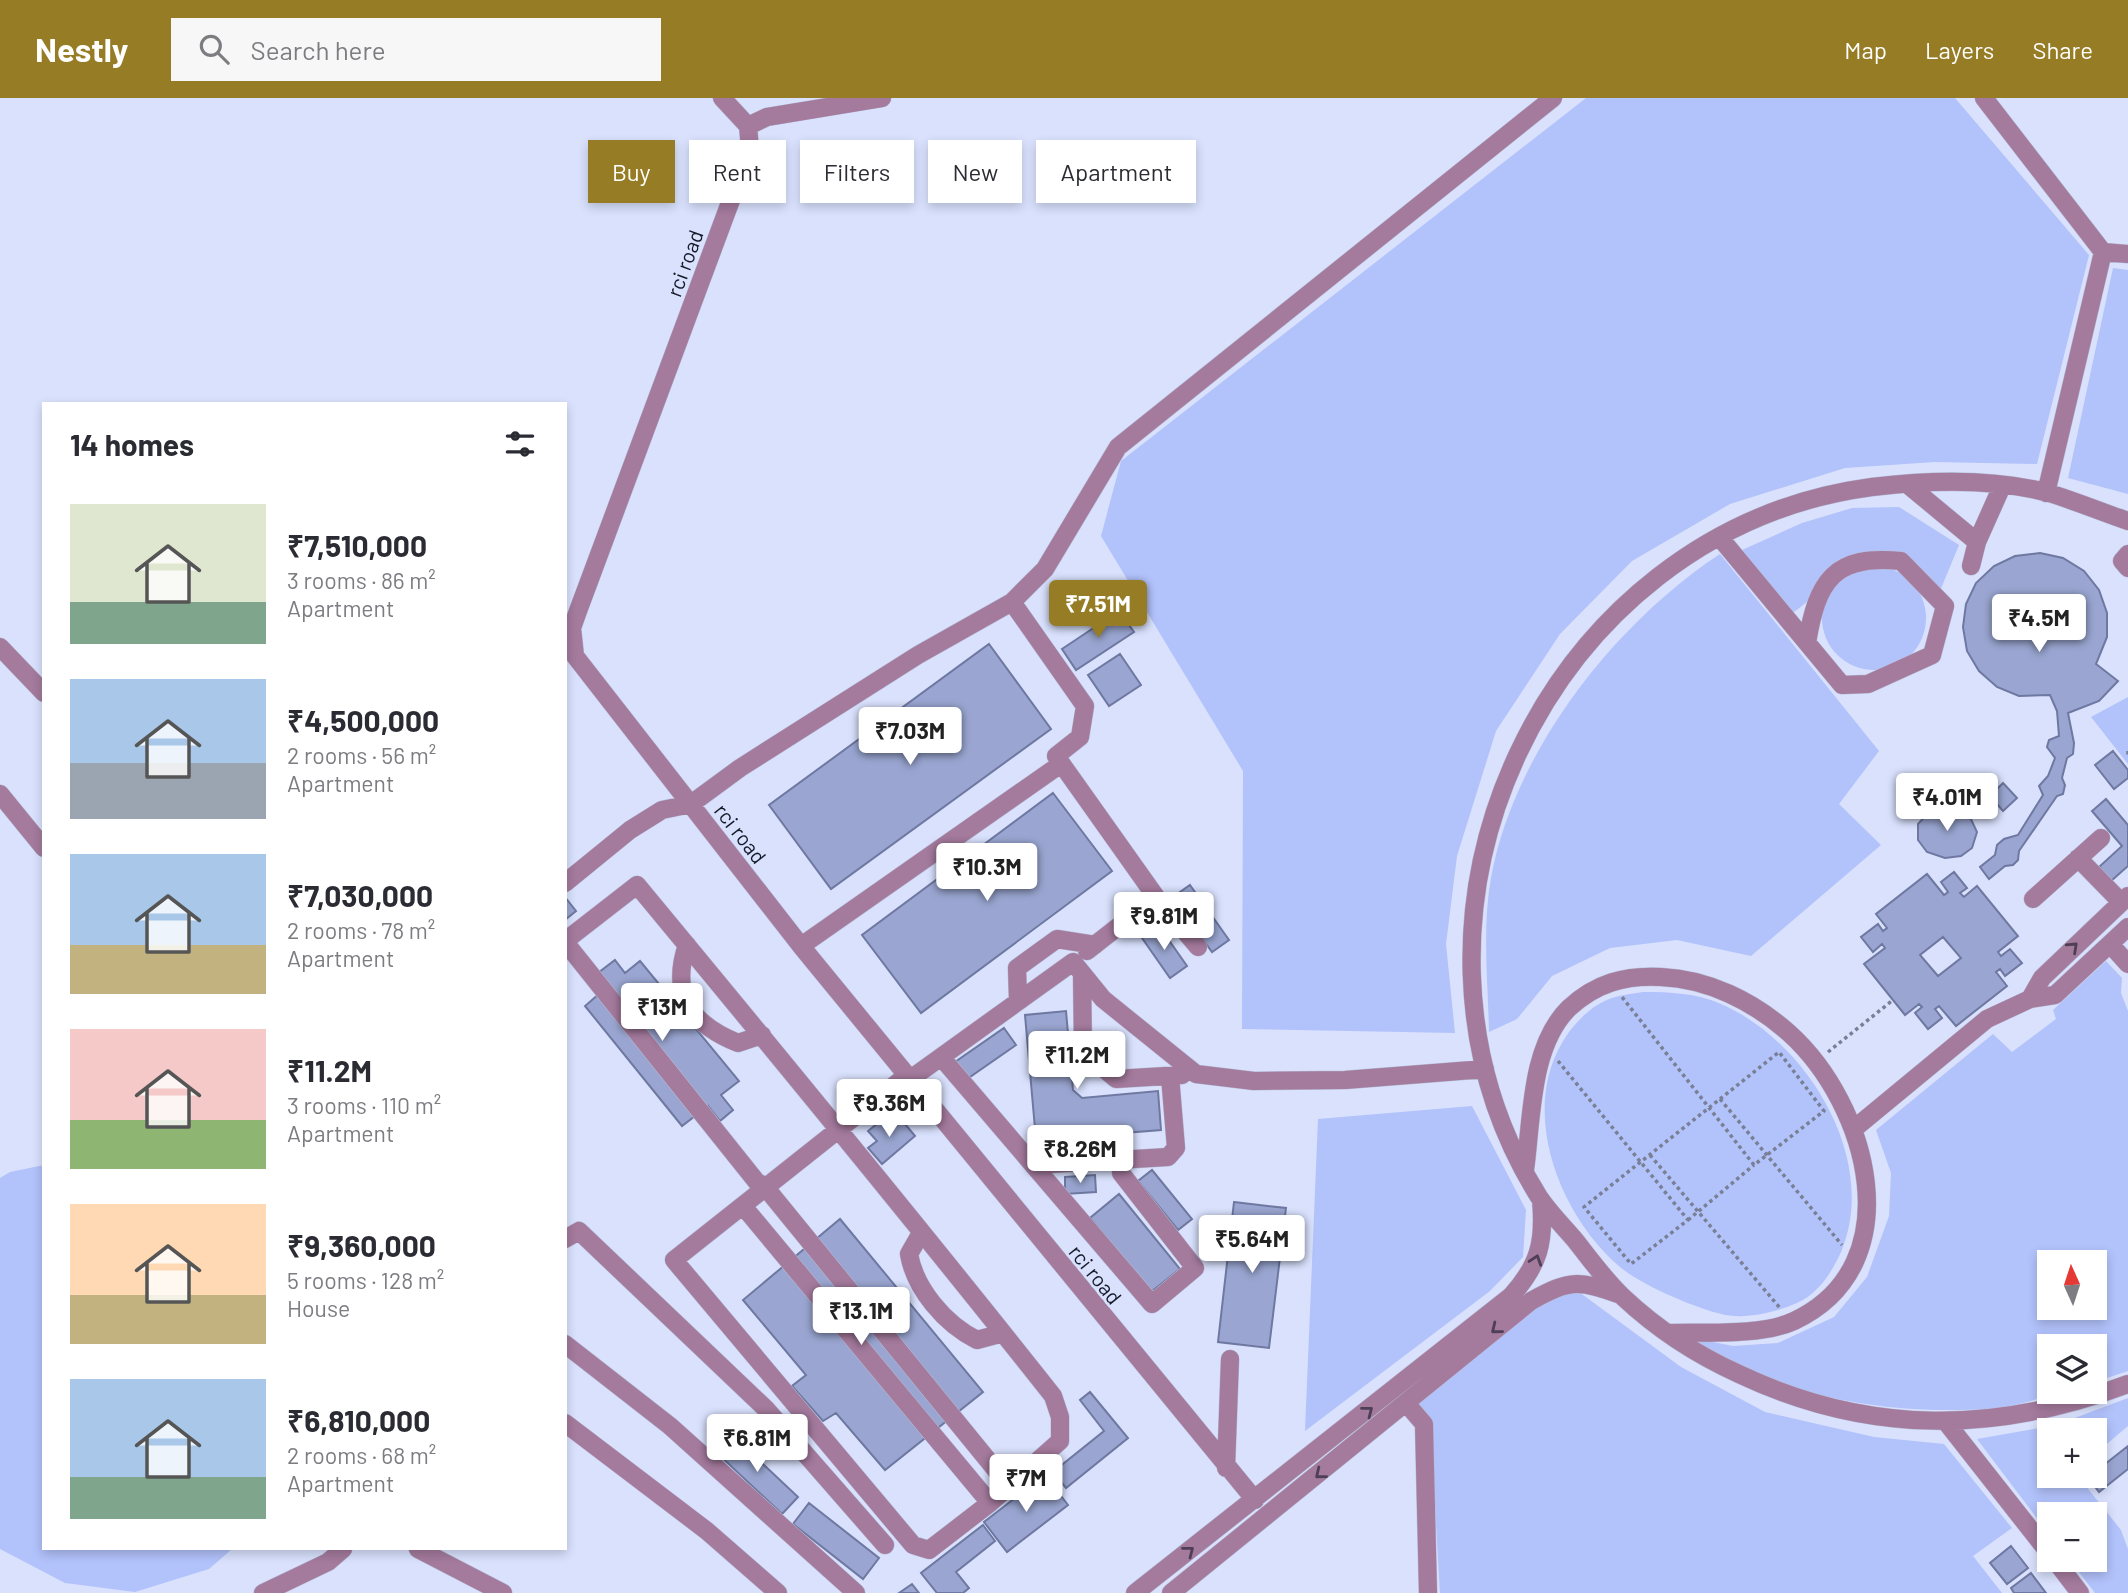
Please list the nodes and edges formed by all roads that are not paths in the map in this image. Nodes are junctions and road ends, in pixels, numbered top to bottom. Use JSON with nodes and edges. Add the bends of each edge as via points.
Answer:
{"nodes":[{"id":1,"x":722,"y":98,"type":"edge"},
{"id":2,"x":882,"y":98,"type":"edge"},
{"id":3,"x":1553,"y":98,"type":"edge"},
{"id":4,"x":1984,"y":98,"type":"edge"},
{"id":5,"x":748,"y":126,"type":"junction"},
{"id":6,"x":2103,"y":252,"type":"junction"},
{"id":7,"x":2128,"y":254,"type":"edge"},
{"id":8,"x":1907,"y":484,"type":"junction"},
{"id":9,"x":2003,"y":486,"type":"junction"},
{"id":10,"x":2046,"y":493,"type":"junction"},
{"id":11,"x":2128,"y":521,"type":"edge"},
{"id":12,"x":1721,"y":539,"type":"junction"},
{"id":13,"x":1977,"y":541,"type":"junction"},
{"id":14,"x":2128,"y":554,"type":"edge"},
{"id":15,"x":1971,"y":566,"type":"dead end"},
{"id":16,"x":2128,"y":568,"type":"edge"},
{"id":17,"x":1012,"y":602,"type":"junction"},
{"id":18,"x":571,"y":615,"type":"edge"},
{"id":19,"x":1807,"y":643,"type":"junction"},
{"id":20,"x":0,"y":646,"type":"edge"},
{"id":21,"x":42,"y":691,"type":"edge"},
{"id":22,"x":1061,"y":764,"type":"junction"},
{"id":23,"x":0,"y":794,"type":"edge"},
{"id":24,"x":691,"y":804,"type":"junction"},
{"id":25,"x":2101,"y":838,"type":"dead end"},
{"id":26,"x":42,"y":846,"type":"edge"},
{"id":27,"x":2078,"y":858,"type":"junction"},
{"id":28,"x":567,"y":881,"type":"edge"},
{"id":29,"x":1156,"y":897,"type":"junction"},
{"id":30,"x":2033,"y":899,"type":"dead end"},
{"id":31,"x":2124,"y":899,"type":"edge"},
{"id":32,"x":2127,"y":930,"type":"edge"},
{"id":33,"x":567,"y":940,"type":"edge"},
{"id":34,"x":2110,"y":944,"type":"junction"},
{"id":35,"x":567,"y":945,"type":"edge"},
{"id":36,"x":687,"y":945,"type":"junction"},
{"id":37,"x":1095,"y":945,"type":"junction"},
{"id":38,"x":801,"y":946,"type":"junction"},
{"id":39,"x":1198,"y":947,"type":"dead end"},
{"id":40,"x":2128,"y":964,"type":"edge"},
{"id":41,"x":1077,"y":967,"type":"junction"},
{"id":42,"x":2030,"y":999,"type":"junction"},
{"id":43,"x":1018,"y":1002,"type":"junction"},
{"id":44,"x":762,"y":1035,"type":"junction"},
{"id":45,"x":941,"y":1057,"type":"junction"},
{"id":46,"x":1485,"y":1069,"type":"junction"},
{"id":47,"x":1196,"y":1074,"type":"junction"},
{"id":48,"x":1170,"y":1076,"type":"junction"},
{"id":49,"x":908,"y":1078,"type":"junction"},
{"id":50,"x":1855,"y":1128,"type":"junction"},
{"id":51,"x":838,"y":1131,"type":"junction"},
{"id":52,"x":1122,"y":1160,"type":"junction"},
{"id":53,"x":1033,"y":1165,"type":"junction"},
{"id":54,"x":1525,"y":1170,"type":"junction"},
{"id":55,"x":766,"y":1188,"type":"junction"},
{"id":56,"x":1541,"y":1199,"type":"junction"},
{"id":57,"x":743,"y":1206,"type":"junction"},
{"id":58,"x":920,"y":1233,"type":"junction"},
{"id":59,"x":567,"y":1238,"type":"edge"},
{"id":60,"x":1621,"y":1295,"type":"junction"},
{"id":61,"x":1003,"y":1333,"type":"junction"},
{"id":62,"x":1668,"y":1333,"type":"junction"},
{"id":63,"x":567,"y":1346,"type":"edge"},
{"id":64,"x":1230,"y":1359,"type":"dead end"},
{"id":65,"x":2128,"y":1384,"type":"edge"},
{"id":66,"x":1406,"y":1403,"type":"junction"},
{"id":67,"x":1946,"y":1422,"type":"junction"},
{"id":68,"x":567,"y":1425,"type":"edge"},
{"id":69,"x":1226,"y":1468,"type":"junction"},
{"id":70,"x":1009,"y":1486,"type":"junction"},
{"id":71,"x":1255,"y":1500,"type":"junction"},
{"id":72,"x":990,"y":1503,"type":"junction"},
{"id":73,"x":2037,"y":1538,"type":"edge"},
{"id":74,"x":885,"y":1545,"type":"dead end"},
{"id":75,"x":343,"y":1550,"type":"edge"},
{"id":76,"x":420,"y":1550,"type":"edge"},
{"id":77,"x":2064,"y":1572,"type":"edge"},
{"id":78,"x":263,"y":1593,"type":"edge"},
{"id":79,"x":503,"y":1593,"type":"edge"},
{"id":80,"x":778,"y":1593,"type":"edge"},
{"id":81,"x":856,"y":1593,"type":"edge"},
{"id":82,"x":1135,"y":1593,"type":"edge"},
{"id":83,"x":1171,"y":1593,"type":"edge"},
{"id":84,"x":1428,"y":1593,"type":"edge"},
{"id":85,"x":2080,"y":1593,"type":"edge"}],
"edges":[{"from":1,"to":5,"type":"street"},
{"from":2,"to":5,"type":"street","via":[[767,117]]},
{"from":3,"to":17,"type":"street","via":[[1118,447],[1045,569]]},
{"from":4,"to":6,"type":"street"},
{"from":5,"to":18,"type":"street","name":"rci road","via":[[750,149]]},
{"from":6,"to":7,"type":"street"},
{"from":6,"to":10,"type":"street"},
{"from":8,"to":9,"type":"street"},
{"from":8,"to":12,"type":"street","via":[[1810,501]]},
{"from":8,"to":13,"type":"street"},
{"from":9,"to":10,"type":"street"},
{"from":9,"to":13,"type":"street"},
{"from":10,"to":11,"type":"street"},
{"from":12,"to":19,"type":"street"},
{"from":12,"to":46,"type":"street","via":[[1651,583],[1607,623],[1568,668],[1535,717],[1508,770],[1476,884],[1471,944],[1474,1003]]},
{"from":13,"to":15,"type":"street"},
{"from":14,"to":16,"type":"street","via":[[2122,561]]},
{"from":17,"to":22,"type":"street","via":[[1084,706],[1080,737],[1056,756]]},
{"from":17,"to":24,"type":"street","via":[[907,662]]},
{"from":18,"to":24,"type":"street","name":"rci road","via":[[575,656]]},
{"from":19,"to":19,"type":"street","via":[[1842,685],[1868,684],[1932,655],[1945,606],[1901,561],[1860,560],[1839,571],[1823,588],[1812,612]]},
{"from":20,"to":21,"type":"street"},
{"from":22,"to":29,"type":"street"},
{"from":22,"to":38,"type":"street"},
{"from":23,"to":26,"type":"street"},
{"from":24,"to":28,"type":"street","via":[[662,810]]},
{"from":24,"to":38,"type":"street","name":"rci road"},
{"from":25,"to":27,"type":"street"},
{"from":27,"to":30,"type":"street"},
{"from":27,"to":31,"type":"street"},
{"from":29,"to":37,"type":"street"},
{"from":29,"to":39,"type":"street"},
{"from":42,"to":31,"type":"street","one_way":true,"via":[[2042,978]]},
{"from":32,"to":34,"type":"street"},
{"from":33,"to":36,"type":"street","via":[[637,885]]},
{"from":34,"to":40,"type":"street"},
{"from":34,"to":42,"type":"street","via":[[2055,995]]},
{"from":35,"to":55,"type":"street"},
{"from":36,"to":44,"type":"street"},
{"from":36,"to":44,"type":"street","via":[[680,979],[691,1010],[706,1026],[738,1043]]},
{"from":37,"to":41,"type":"street"},
{"from":37,"to":43,"type":"street","via":[[1057,939],[1017,968]]},
{"from":38,"to":49,"type":"street","name":"rci road"},
{"from":41,"to":43,"type":"street"},
{"from":41,"to":47,"type":"street","via":[[1103,999]]},
{"from":41,"to":48,"type":"street","via":[[1083,1051],[1116,1079]]},
{"from":42,"to":50,"type":"street","via":[[1987,1019]]},
{"from":43,"to":45,"type":"street"},
{"from":44,"to":51,"type":"street"},
{"from":45,"to":49,"type":"street"},
{"from":45,"to":53,"type":"street"},
{"from":46,"to":47,"type":"street","via":[[1254,1082]]},
{"from":46,"to":54,"type":"street"},
{"from":47,"to":48,"type":"street"},
{"from":48,"to":52,"type":"street","via":[[1176,1148],[1168,1157]]},
{"from":49,"to":51,"type":"street"},
{"from":49,"to":69,"type":"street","name":"rci road"},
{"from":50,"to":54,"type":"street","via":[[1816,1063],[1790,1033],[1748,1002],[1690,978],[1631,975],[1610,981],[1568,1009],[1546,1046]]},
{"from":50,"to":62,"type":"street","via":[[1864,1160],[1868,1211],[1854,1260],[1843,1283],[1824,1304],[1792,1322]]},
{"from":51,"to":55,"type":"street"},
{"from":51,"to":58,"type":"street"},
{"from":52,"to":53,"type":"street"},
{"from":52,"to":53,"type":"street","via":[[1121,1173],[1195,1268],[1152,1304]]},
{"from":54,"to":56,"type":"street"},
{"from":55,"to":57,"type":"street"},
{"from":55,"to":70,"type":"street"},
{"from":56,"to":60,"type":"street"},
{"from":71,"to":56,"type":"street","one_way":true,"via":[[1511,1296],[1531,1273],[1539,1253]]},
{"from":57,"to":72,"type":"street"},
{"from":57,"to":72,"type":"street","via":[[674,1260],[913,1545],[929,1550]]},
{"from":58,"to":61,"type":"street"},
{"from":58,"to":61,"type":"street","via":[[909,1254],[915,1279],[951,1324],[977,1340]]},
{"from":59,"to":74,"type":"street","via":[[579,1231],[766,1409]]},
{"from":60,"to":62,"type":"street"},
{"from":60,"to":66,"type":"street","one_way":true,"via":[[1584,1282],[1557,1286],[1531,1301]]},
{"from":61,"to":70,"type":"street","via":[[1053,1396],[1060,1418],[1060,1441]]},
{"from":62,"to":67,"type":"street","via":[[1718,1365],[1783,1394],[1887,1419]]},
{"from":63,"to":81,"type":"street","via":[[670,1426]]},
{"from":64,"to":69,"type":"street"},
{"from":65,"to":67,"type":"street","via":[[2080,1402],[2014,1417]]},
{"from":66,"to":83,"type":"street","one_way":true},
{"from":66,"to":84,"type":"street","via":[[1424,1424]]},
{"from":67,"to":73,"type":"street"},
{"from":68,"to":80,"type":"street","via":[[707,1531]]},
{"from":69,"to":71,"type":"street","name":"rci road"},
{"from":70,"to":72,"type":"street"},
{"from":82,"to":71,"type":"street","one_way":true},
{"from":75,"to":78,"type":"street","via":[[328,1562]]},
{"from":76,"to":79,"type":"street"},
{"from":77,"to":85,"type":"street"}]}
